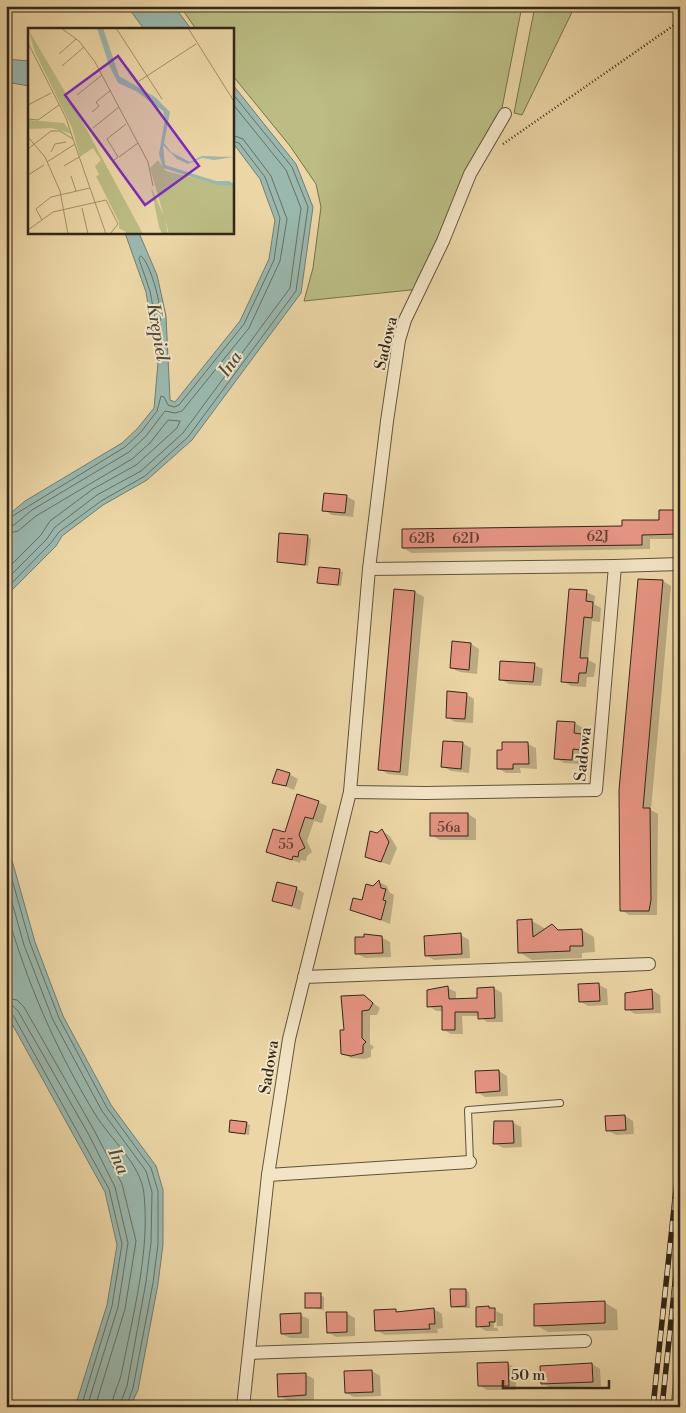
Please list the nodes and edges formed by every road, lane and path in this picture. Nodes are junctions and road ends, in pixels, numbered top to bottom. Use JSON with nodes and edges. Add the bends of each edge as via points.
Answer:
{"nodes":[{"id":1,"x":680,"y":21,"type":"edge"},
{"id":2,"x":505,"y":114,"type":"dead end"},
{"id":3,"x":501,"y":145,"type":"dead end"},
{"id":4,"x":680,"y":564,"type":"edge"},
{"id":5,"x":615,"y":566,"type":"junction"},
{"id":6,"x":369,"y":569,"type":"junction"},
{"id":7,"x":350,"y":792,"type":"junction"},
{"id":8,"x":649,"y":964,"type":"dead end"},
{"id":9,"x":304,"y":977,"type":"junction"},
{"id":10,"x":560,"y":1103,"type":"dead end"},
{"id":11,"x":470,"y":1162,"type":"joint"},
{"id":12,"x":268,"y":1175,"type":"junction"},
{"id":13,"x":585,"y":1341,"type":"dead end"},
{"id":14,"x":249,"y":1353,"type":"junction"},
{"id":15,"x":243,"y":1407,"type":"edge"}],
"edges":[{"from":1,"to":3,"type":"path"},
{"from":2,"to":6,"type":"street","name":"Sadowa","via":[[470,174],[399,340]]},
{"from":4,"to":5,"type":"street"},
{"from":5,"to":6,"type":"street"},
{"from":5,"to":7,"type":"street","name":"Sadowa","via":[[596,790]]},
{"from":6,"to":7,"type":"street","name":"Sadowa"},
{"from":7,"to":9,"type":"street","name":"Sadowa"},
{"from":8,"to":9,"type":"street"},
{"from":9,"to":12,"type":"street","name":"Sadowa","via":[[289,1039]]},
{"from":10,"to":11,"type":"lane","via":[[468,1110]]},
{"from":11,"to":12,"type":"street"},
{"from":12,"to":14,"type":"street","name":"Sadowa"},
{"from":13,"to":14,"type":"street"},
{"from":14,"to":15,"type":"street","name":"Sadowa"}]}
